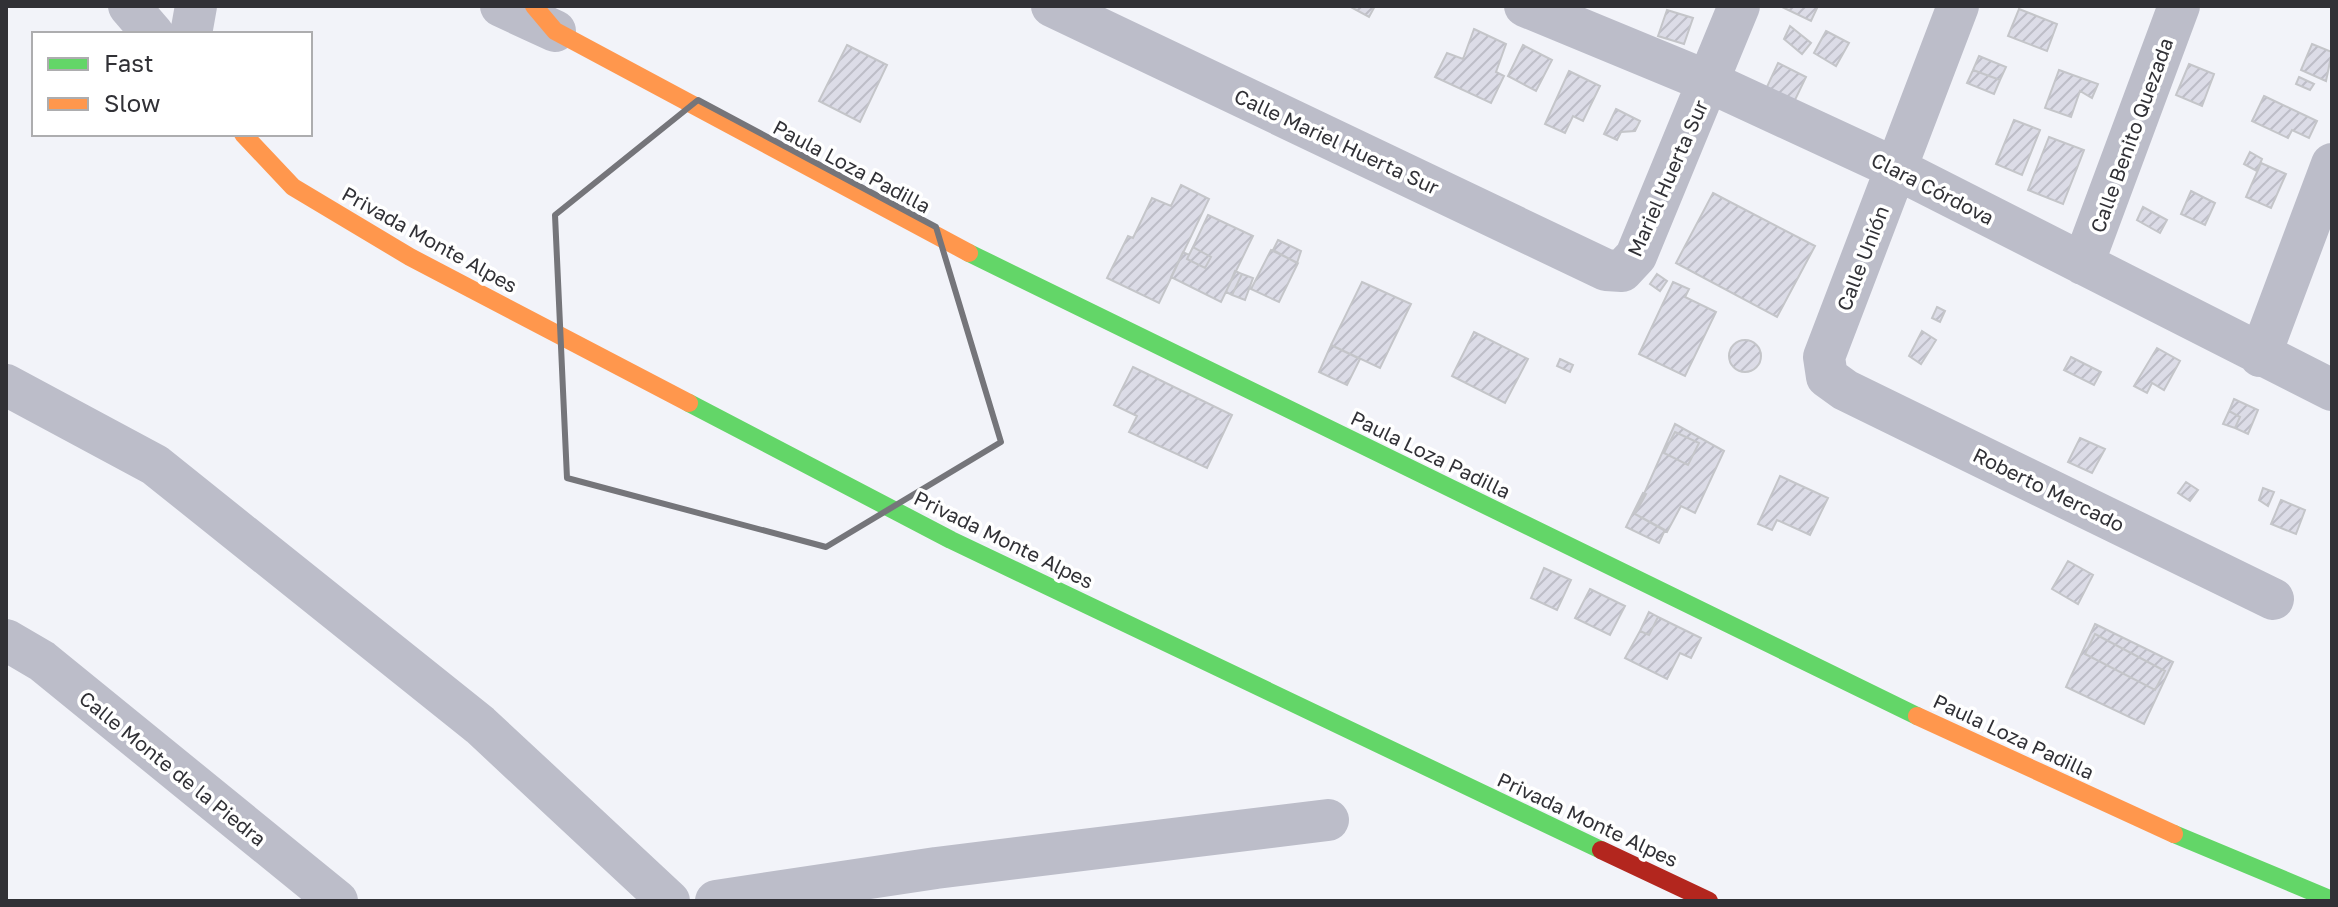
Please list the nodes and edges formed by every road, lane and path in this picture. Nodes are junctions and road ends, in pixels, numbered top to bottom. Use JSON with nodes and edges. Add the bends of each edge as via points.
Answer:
{"nodes":[{"id":1,"x":129,"y":6,"type":"edge"},
{"id":2,"x":196,"y":6,"type":"edge"},
{"id":3,"x":501,"y":6,"type":"edge"},
{"id":4,"x":1052,"y":6,"type":"edge"},
{"id":5,"x":1739,"y":6,"type":"edge"},
{"id":6,"x":1958,"y":6,"type":"edge"},
{"id":7,"x":2179,"y":6,"type":"edge"},
{"id":8,"x":1530,"y":7,"type":"edge"},
{"id":9,"x":544,"y":18,"type":"edge"},
{"id":10,"x":151,"y":32,"type":"edge"},
{"id":11,"x":191,"y":32,"type":"edge"},
{"id":12,"x":1709,"y":82,"type":"junction"},
{"id":13,"x":245,"y":136,"type":"edge"},
{"id":14,"x":2332,"y":164,"type":"edge"},
{"id":15,"x":1897,"y":169,"type":"junction"},
{"id":16,"x":2083,"y":264,"type":"junction"},
{"id":17,"x":1622,"y":271,"type":"joint"},
{"id":18,"x":2260,"y":356,"type":"junction"},
{"id":19,"x":1827,"y":377,"type":"joint"},
{"id":20,"x":6,"y":385,"type":"edge"},
{"id":21,"x":2332,"y":390,"type":"edge"},
{"id":22,"x":2273,"y":599,"type":"dead end"},
{"id":23,"x":6,"y":640,"type":"edge"},
{"id":24,"x":1328,"y":820,"type":"dead end"},
{"id":25,"x":2332,"y":900,"type":"edge"},
{"id":26,"x":337,"y":901,"type":"edge"},
{"id":27,"x":669,"y":901,"type":"edge"},
{"id":28,"x":716,"y":901,"type":"edge"},
{"id":29,"x":1709,"y":901,"type":"edge"}],
"edges":[{"from":1,"to":10,"type":"street"},
{"from":2,"to":11,"type":"street"},
{"from":3,"to":9,"type":"street"},
{"from":4,"to":17,"type":"street","name":"Calle Mariel Huerta Sur","via":[[1606,270]]},
{"from":5,"to":12,"type":"street","name":"Mariel Huerta Sur"},
{"from":6,"to":15,"type":"street","name":"Calle Unión"},
{"from":7,"to":16,"type":"street","name":"Calle Benito Quezada"},
{"from":8,"to":12,"type":"street","name":"Clara Córdova"},
{"from":9,"to":25,"type":"street","name":"Paula Loza Padilla","via":[[941,239],[1985,749]]},
{"from":12,"to":15,"type":"street","name":"Clara Córdova"},
{"from":12,"to":17,"type":"street","name":"Mariel Huerta Sur","via":[[1636,256]]},
{"from":13,"to":29,"type":"street","name":"Privada Monte Alpes","via":[[293,187],[410,257],[951,540]]},
{"from":14,"to":18,"type":"street"},
{"from":15,"to":16,"type":"street","name":"Clara Córdova"},
{"from":15,"to":19,"type":"street","name":"Calle Unión","via":[[1824,357]]},
{"from":16,"to":18,"type":"street","name":"Clara Córdova"},
{"from":18,"to":21,"type":"street","name":"Clara Córdova"},
{"from":19,"to":22,"type":"street","name":"Roberto Mercado"},
{"from":20,"to":27,"type":"street","via":[[155,465],[480,725]]},
{"from":23,"to":26,"type":"street","name":"Calle Monte de la Piedra","via":[[42,661]]},
{"from":24,"to":28,"type":"street"}]}
